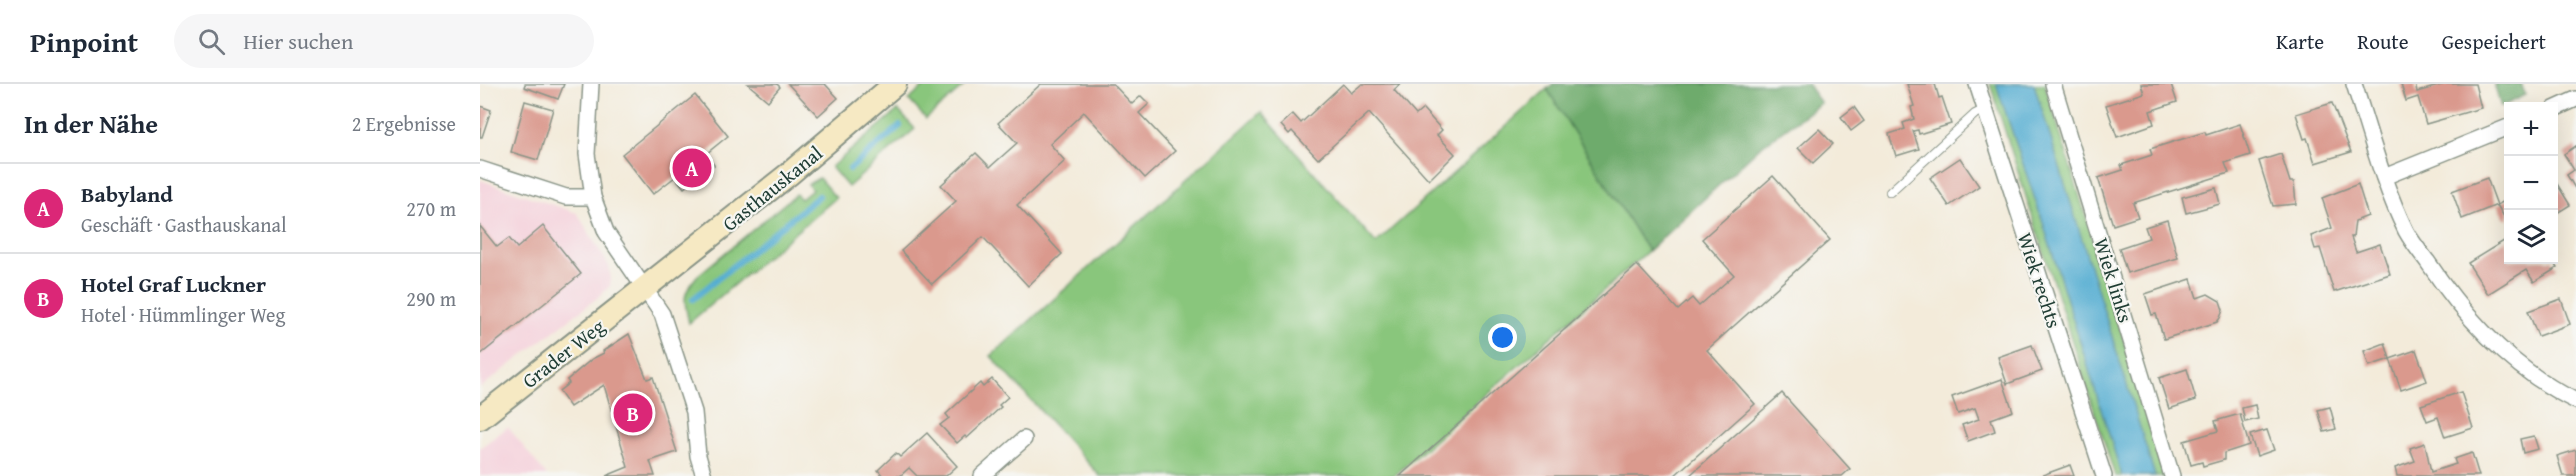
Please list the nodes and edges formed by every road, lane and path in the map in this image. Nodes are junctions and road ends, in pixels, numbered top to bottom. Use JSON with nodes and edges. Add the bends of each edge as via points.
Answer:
{"nodes":[{"id":1,"x":591,"y":84,"type":"edge"},
{"id":2,"x":895,"y":84,"type":"edge"},
{"id":3,"x":1977,"y":84,"type":"edge"},
{"id":4,"x":2053,"y":84,"type":"edge"},
{"id":5,"x":2354,"y":84,"type":"edge"},
{"id":6,"x":2576,"y":99,"type":"edge"},
{"id":7,"x":2558,"y":107,"type":"edge"},
{"id":8,"x":1985,"y":109,"type":"junction"},
{"id":9,"x":2504,"y":129,"type":"edge"},
{"id":10,"x":480,"y":170,"type":"edge"},
{"id":11,"x":2384,"y":177,"type":"junction"},
{"id":12,"x":1890,"y":192,"type":"dead end"},
{"id":13,"x":593,"y":197,"type":"junction"},
{"id":14,"x":646,"y":288,"type":"junction"},
{"id":15,"x":2576,"y":401,"type":"edge"},
{"id":16,"x":480,"y":418,"type":"edge"},
{"id":17,"x":1024,"y":439,"type":"dead end"},
{"id":18,"x":704,"y":476,"type":"edge"},
{"id":19,"x":982,"y":476,"type":"edge"},
{"id":20,"x":2104,"y":476,"type":"edge"},
{"id":21,"x":2172,"y":476,"type":"edge"}],
"edges":[{"from":1,"to":13,"type":"street","via":[[587,154]]},
{"from":2,"to":14,"type":"street","name":"Gasthauskanal"},
{"from":3,"to":8,"type":"street","name":"Wiek rechts"},
{"from":4,"to":21,"type":"street","name":"Wiek links"},
{"from":5,"to":11,"type":"street"},
{"from":6,"to":7,"type":"street"},
{"from":8,"to":12,"type":"lane"},
{"from":8,"to":20,"type":"street","name":"Wiek rechts"},
{"from":9,"to":11,"type":"street"},
{"from":10,"to":13,"type":"street","via":[[566,197]]},
{"from":11,"to":15,"type":"street","via":[[2407,232],[2444,287],[2480,330],[2521,365]]},
{"from":13,"to":14,"type":"street","via":[[606,232]]},
{"from":14,"to":16,"type":"street","name":"Grader Weg"},
{"from":14,"to":18,"type":"street","via":[[662,314],[694,412]]},
{"from":17,"to":19,"type":"street"}]}
